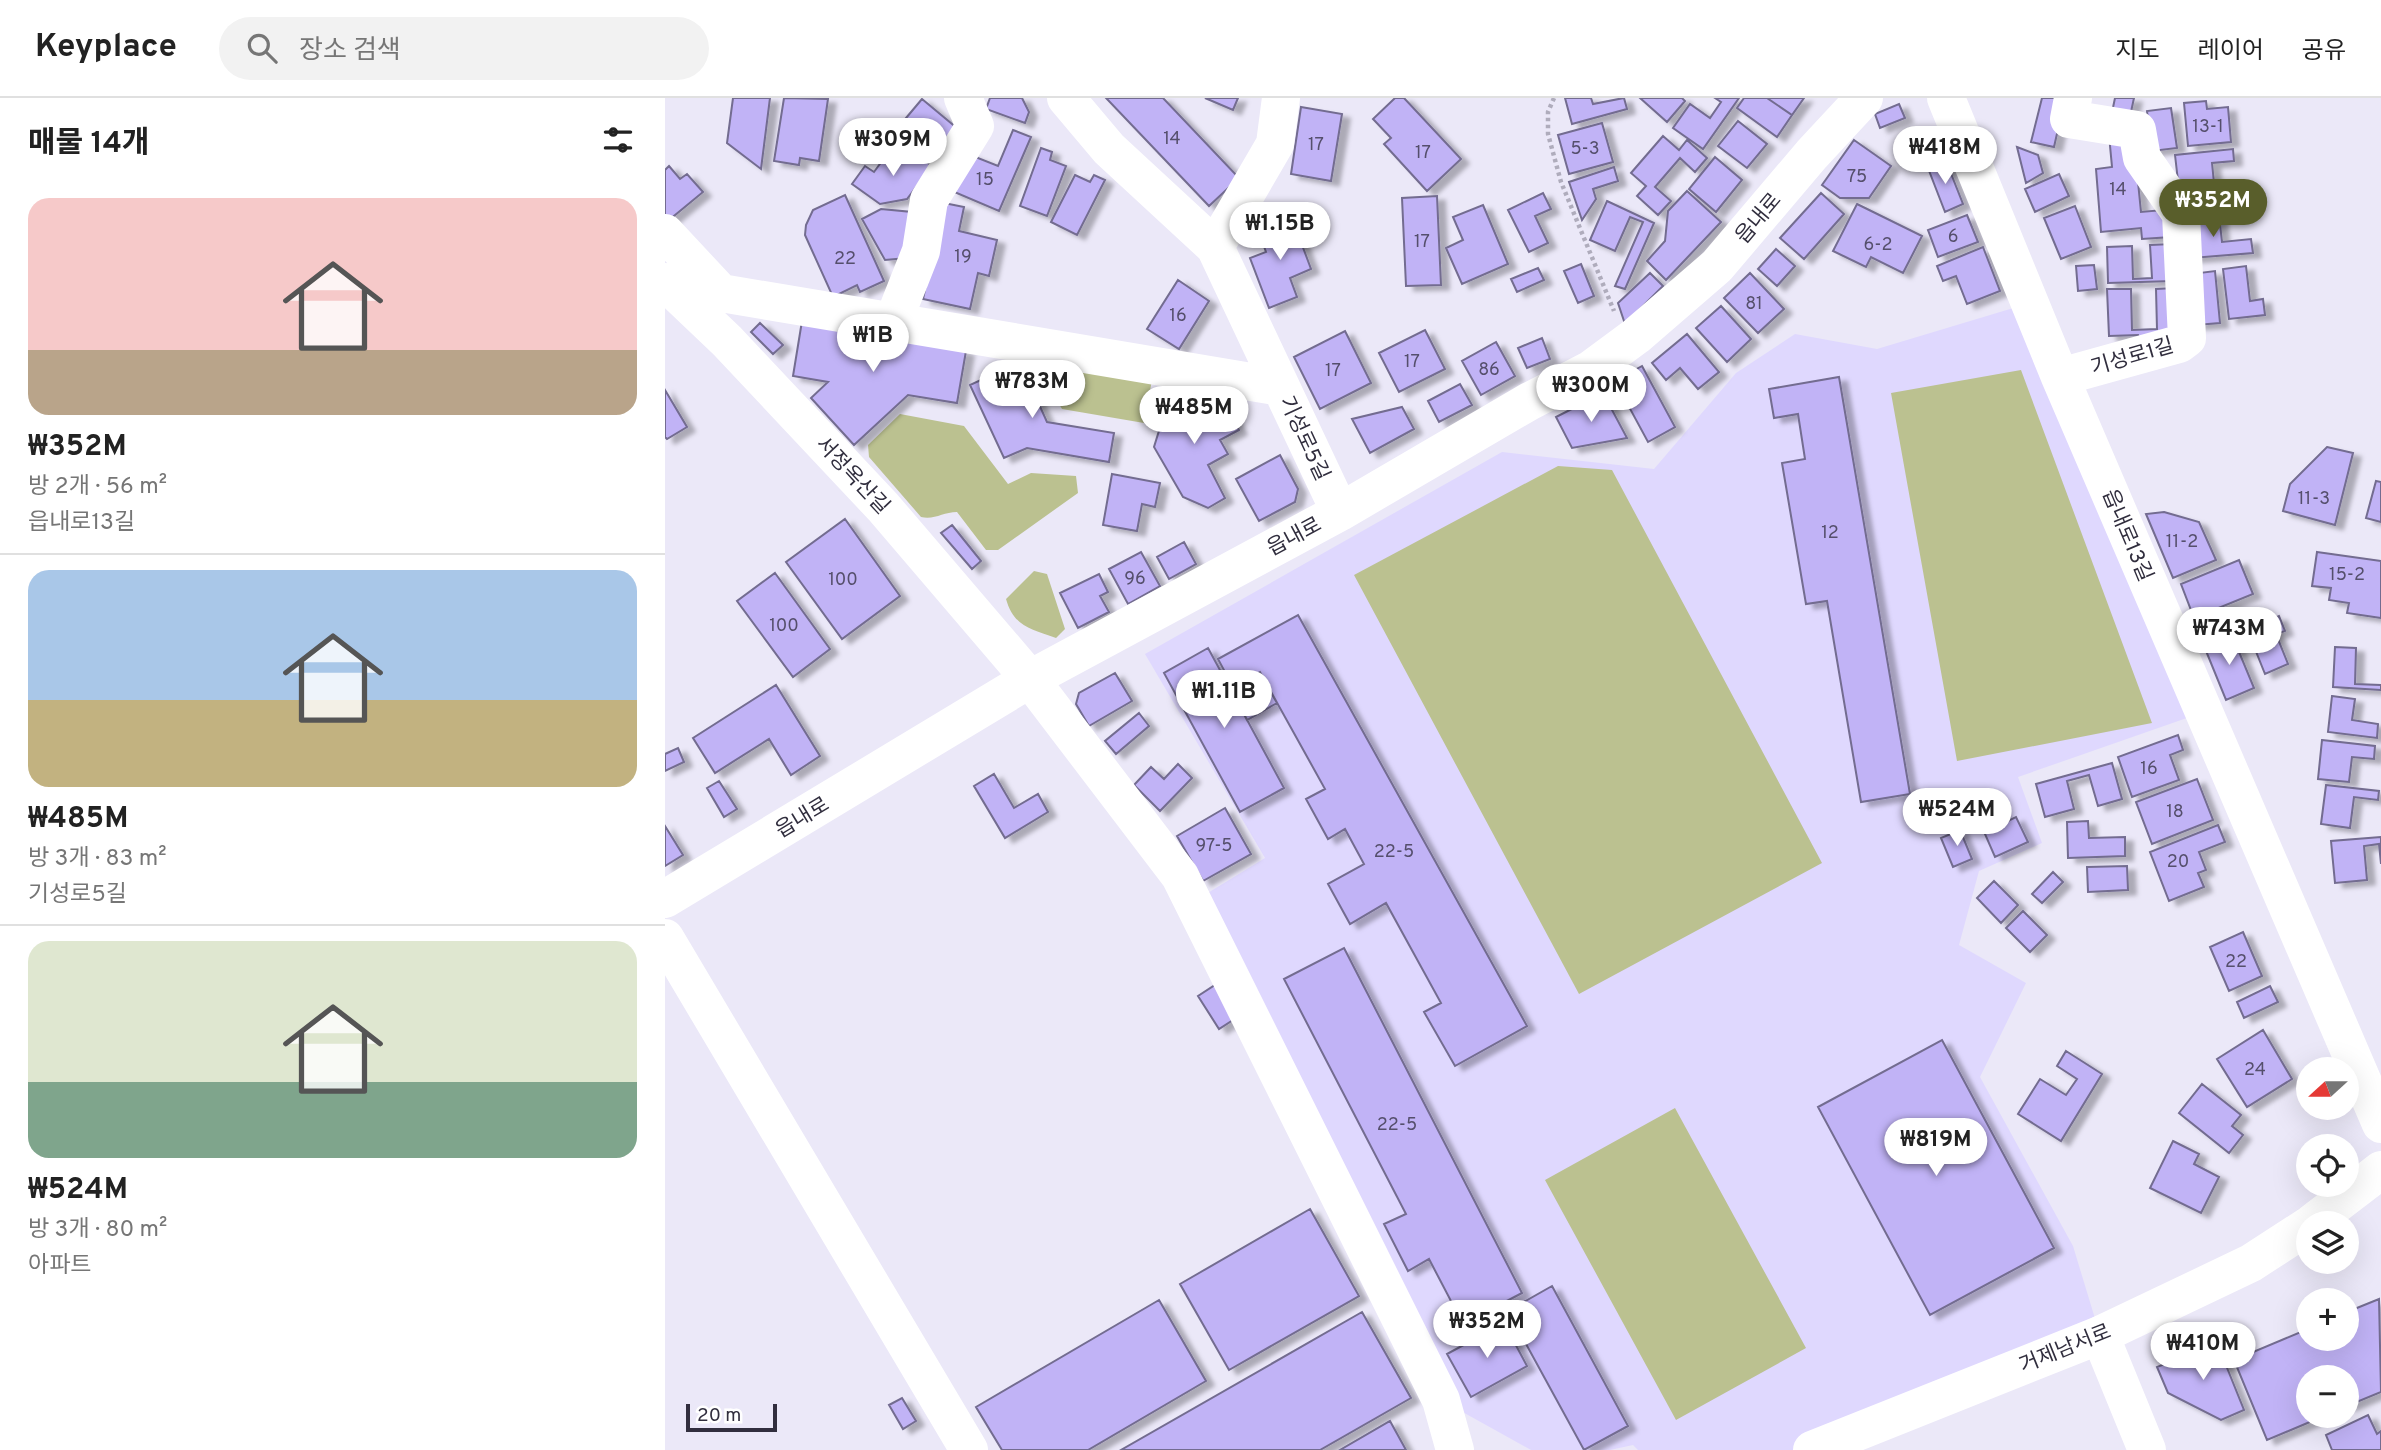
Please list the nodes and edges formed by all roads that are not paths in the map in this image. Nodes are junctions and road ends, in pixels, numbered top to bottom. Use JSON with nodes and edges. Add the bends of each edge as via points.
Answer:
{"nodes":[{"id":1,"x":963,"y":98,"type":"edge"},
{"id":2,"x":1066,"y":98,"type":"edge"},
{"id":3,"x":1281,"y":98,"type":"edge"},
{"id":4,"x":1946,"y":98,"type":"edge"},
{"id":5,"x":2073,"y":98,"type":"edge"},
{"id":6,"x":1857,"y":100,"type":"edge"},
{"id":7,"x":665,"y":233,"type":"edge"},
{"id":8,"x":1215,"y":247,"type":"junction"},
{"id":9,"x":665,"y":282,"type":"edge"},
{"id":10,"x":893,"y":322,"type":"junction"},
{"id":11,"x":2060,"y":377,"type":"junction"},
{"id":12,"x":1282,"y":387,"type":"junction"},
{"id":13,"x":1340,"y":512,"type":"junction"},
{"id":14,"x":1030,"y":678,"type":"junction"},
{"id":15,"x":665,"y":899,"type":"edge"},
{"id":16,"x":665,"y":937,"type":"edge"},
{"id":17,"x":2381,"y":1124,"type":"edge"},
{"id":18,"x":2381,"y":1170,"type":"edge"},
{"id":19,"x":2328,"y":1211,"type":"edge"},
{"id":20,"x":2296,"y":1234,"type":"edge"},
{"id":21,"x":2100,"y":1335,"type":"junction"},
{"id":22,"x":969,"y":1450,"type":"edge"},
{"id":23,"x":1455,"y":1450,"type":"edge"},
{"id":24,"x":1812,"y":1450,"type":"edge"},
{"id":25,"x":2147,"y":1450,"type":"edge"}],
"edges":[{"from":1,"to":10,"type":"street","via":[[975,126],[929,200],[921,251]]},
{"from":2,"to":8,"type":"street","via":[[1109,149]]},
{"from":3,"to":8,"type":"street","via":[[1275,144]]},
{"from":4,"to":11,"type":"street","name":"읍내로13길"},
{"from":5,"to":11,"type":"street","name":"기성로1길","via":[[2069,119],[2137,130],[2142,158],[2181,214],[2187,338]]},
{"from":6,"to":13,"type":"street","name":"읍내로","via":[[1717,266],[1626,343],[1590,370]]},
{"from":7,"to":10,"type":"street","via":[[721,293]]},
{"from":8,"to":12,"type":"street","name":"기성로5길"},
{"from":9,"to":14,"type":"street","name":"서정옥산길","via":[[883,507]]},
{"from":10,"to":12,"type":"street"},
{"from":11,"to":17,"type":"street","name":"읍내로13길"},
{"from":12,"to":13,"type":"street","name":"기성로5길"},
{"from":13,"to":14,"type":"street","name":"읍내로"},
{"from":14,"to":15,"type":"street","name":"읍내로"},
{"from":14,"to":23,"type":"street","name":"서정옥산길","via":[[1179,876],[1441,1400]]},
{"from":16,"to":22,"type":"street"},
{"from":18,"to":19,"type":"street","name":"거제남서로"},
{"from":20,"to":21,"type":"street","name":"거제남서로","via":[[2251,1263]]},
{"from":21,"to":24,"type":"street","name":"거제남서로"},
{"from":21,"to":25,"type":"street"}]}
